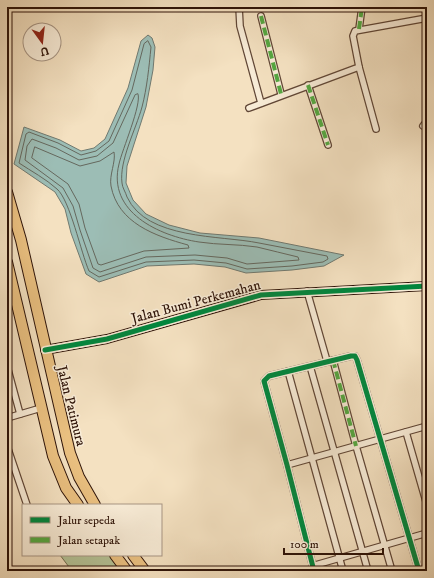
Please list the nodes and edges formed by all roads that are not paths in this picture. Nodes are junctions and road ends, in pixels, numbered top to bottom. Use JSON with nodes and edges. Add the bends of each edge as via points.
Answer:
{"nodes":[{"id":1,"x":239,"y":7,"type":"edge"},
{"id":2,"x":362,"y":7,"type":"edge"},
{"id":3,"x":261,"y":16,"type":"dead end"},
{"id":4,"x":427,"y":18,"type":"edge"},
{"id":5,"x":360,"y":29,"type":"junction"},
{"id":6,"x":360,"y":67,"type":"junction"},
{"id":7,"x":308,"y":85,"type":"junction"},
{"id":8,"x":281,"y":94,"type":"junction"},
{"id":9,"x":261,"y":103,"type":"junction"},
{"id":10,"x":249,"y":108,"type":"dead end"},
{"id":11,"x":376,"y":129,"type":"dead end"},
{"id":12,"x":328,"y":146,"type":"dead end"},
{"id":13,"x":7,"y":192,"type":"edge"},
{"id":14,"x":7,"y":262,"type":"edge"},
{"id":15,"x":427,"y":286,"type":"edge"},
{"id":16,"x":307,"y":291,"type":"junction"},
{"id":17,"x":45,"y":350,"type":"junction"},
{"id":18,"x":330,"y":360,"type":"junction"},
{"id":19,"x":7,"y":366,"type":"edge"},
{"id":20,"x":310,"y":366,"type":"junction"},
{"id":21,"x":288,"y":371,"type":"junction"},
{"id":22,"x":41,"y":408,"type":"junction"},
{"id":23,"x":20,"y":414,"type":"junction"},
{"id":24,"x":7,"y":418,"type":"edge"},
{"id":25,"x":427,"y":426,"type":"edge"},
{"id":26,"x":406,"y":432,"type":"junction"},
{"id":27,"x":381,"y":439,"type":"junction"},
{"id":28,"x":7,"y":446,"type":"edge"},
{"id":29,"x":356,"y":446,"type":"junction"},
{"id":30,"x":335,"y":452,"type":"junction"},
{"id":31,"x":311,"y":459,"type":"junction"},
{"id":32,"x":287,"y":465,"type":"junction"},
{"id":33,"x":27,"y":504,"type":"edge"},
{"id":34,"x":77,"y":504,"type":"edge"},
{"id":35,"x":94,"y":504,"type":"edge"},
{"id":36,"x":427,"y":505,"type":"edge"},
{"id":37,"x":427,"y":533,"type":"edge"},
{"id":38,"x":410,"y":538,"type":"junction"},
{"id":39,"x":385,"y":545,"type":"junction"},
{"id":40,"x":363,"y":551,"type":"junction"},
{"id":41,"x":116,"y":556,"type":"edge"},
{"id":42,"x":134,"y":556,"type":"edge"},
{"id":43,"x":340,"y":558,"type":"junction"},
{"id":44,"x":313,"y":568,"type":"edge"},
{"id":45,"x":127,"y":571,"type":"edge"},
{"id":46,"x":145,"y":571,"type":"edge"},
{"id":47,"x":343,"y":571,"type":"edge"},
{"id":48,"x":368,"y":571,"type":"edge"},
{"id":49,"x":392,"y":571,"type":"edge"},
{"id":50,"x":419,"y":571,"type":"edge"}],
"edges":[{"from":1,"to":9,"type":"street","via":[[240,26]]},
{"from":2,"to":5,"type":"street"},
{"from":3,"to":8,"type":"street"},
{"from":4,"to":5,"type":"street"},
{"from":5,"to":6,"type":"street","via":[[353,32]]},
{"from":6,"to":7,"type":"street"},
{"from":6,"to":11,"type":"street"},
{"from":7,"to":8,"type":"street"},
{"from":7,"to":12,"type":"street"},
{"from":8,"to":9,"type":"street"},
{"from":9,"to":10,"type":"street"},
{"from":13,"to":17,"type":"highway","name":"Jalan Patimura","via":[[21,240]]},
{"from":14,"to":22,"type":"highway","name":"Jalan Patimura"},
{"from":15,"to":16,"type":"street","name":"Jalan Bumi Perkemahan"},
{"from":16,"to":17,"type":"street","name":"Jalan Bumi Perkemahan","via":[[261,295],[107,338]]},
{"from":16,"to":18,"type":"street"},
{"from":17,"to":35,"type":"highway","name":"Jalan Patimura","via":[[70,453]]},
{"from":18,"to":20,"type":"street"},
{"from":18,"to":27,"type":"street","via":[[351,356],[356,358]]},
{"from":18,"to":29,"type":"street"},
{"from":19,"to":23,"type":"street"},
{"from":20,"to":21,"type":"street"},
{"from":20,"to":30,"type":"street"},
{"from":21,"to":31,"type":"street"},
{"from":21,"to":32,"type":"street","via":[[269,376],[264,381]]},
{"from":22,"to":23,"type":"street"},
{"from":22,"to":34,"type":"highway","name":"Jalan Patimura","via":[[53,456],[66,488]]},
{"from":23,"to":24,"type":"street"},
{"from":25,"to":26,"type":"street"},
{"from":26,"to":27,"type":"street"},
{"from":26,"to":36,"type":"street"},
{"from":27,"to":29,"type":"street"},
{"from":27,"to":38,"type":"street"},
{"from":28,"to":33,"type":"street"},
{"from":29,"to":30,"type":"street"},
{"from":29,"to":39,"type":"street"},
{"from":30,"to":31,"type":"street"},
{"from":30,"to":40,"type":"street"},
{"from":31,"to":32,"type":"street"},
{"from":31,"to":43,"type":"street"},
{"from":32,"to":44,"type":"street"},
{"from":37,"to":38,"type":"street"},
{"from":38,"to":39,"type":"street"},
{"from":38,"to":50,"type":"street"},
{"from":39,"to":40,"type":"street"},
{"from":39,"to":49,"type":"street"},
{"from":40,"to":43,"type":"street"},
{"from":40,"to":48,"type":"street"},
{"from":41,"to":45,"type":"highway"},
{"from":42,"to":46,"type":"highway"},
{"from":43,"to":44,"type":"street"},
{"from":43,"to":47,"type":"street"}]}
